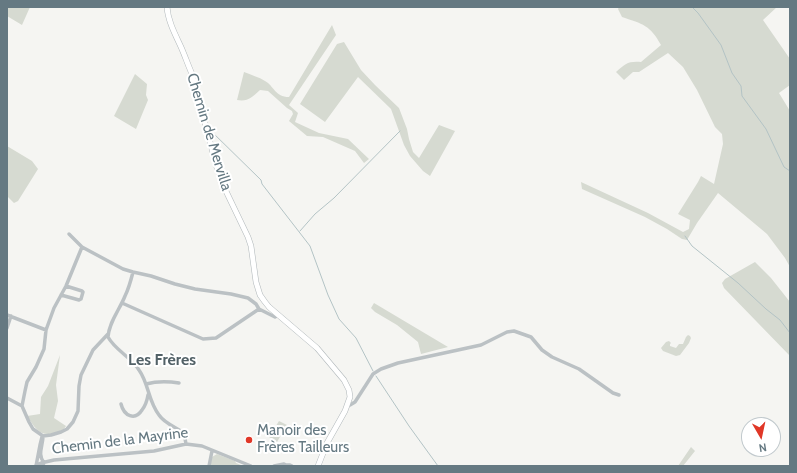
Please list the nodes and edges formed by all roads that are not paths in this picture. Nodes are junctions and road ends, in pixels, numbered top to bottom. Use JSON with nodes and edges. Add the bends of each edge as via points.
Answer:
{"nodes":[{"id":1,"x":167,"y":7,"type":"edge"},
{"id":2,"x":69,"y":234,"type":"dead end"},
{"id":3,"x":82,"y":247,"type":"junction"},
{"id":4,"x":133,"y":272,"type":"junction"},
{"id":5,"x":66,"y":286,"type":"junction"},
{"id":6,"x":61,"y":295,"type":"junction"},
{"id":7,"x":122,"y":303,"type":"junction"},
{"id":8,"x":259,"y":309,"type":"junction"},
{"id":9,"x":279,"y":315,"type":"junction"},
{"id":10,"x":9,"y":316,"type":"edge"},
{"id":11,"x":7,"y":328,"type":"edge"},
{"id":12,"x":46,"y":330,"type":"junction"},
{"id":13,"x":108,"y":334,"type":"junction"},
{"id":14,"x":178,"y":383,"type":"dead end"},
{"id":15,"x":146,"y":384,"type":"junction"},
{"id":16,"x":148,"y":392,"type":"junction"},
{"id":17,"x":619,"y":395,"type":"dead end"},
{"id":18,"x":7,"y":398,"type":"edge"},
{"id":19,"x":121,"y":404,"type":"dead end"},
{"id":20,"x":22,"y":406,"type":"junction"},
{"id":21,"x":348,"y":406,"type":"junction"},
{"id":22,"x":43,"y":436,"type":"junction"},
{"id":23,"x":186,"y":444,"type":"junction"},
{"id":24,"x":212,"y":451,"type":"junction"},
{"id":25,"x":43,"y":464,"type":"edge"},
{"id":26,"x":36,"y":466,"type":"edge"},
{"id":27,"x":209,"y":466,"type":"edge"},
{"id":28,"x":251,"y":466,"type":"edge"},
{"id":29,"x":274,"y":466,"type":"edge"},
{"id":30,"x":286,"y":466,"type":"edge"},
{"id":31,"x":292,"y":466,"type":"edge"},
{"id":32,"x":318,"y":466,"type":"edge"}],
"edges":[{"from":1,"to":9,"type":"street","name":"Chemin de Mervilla","via":[[192,74],[221,178],[251,246],[260,295]]},
{"from":2,"to":3,"type":"street"},
{"from":3,"to":4,"type":"street"},
{"from":3,"to":5,"type":"street"},
{"from":4,"to":7,"type":"street"},
{"from":4,"to":8,"type":"street","via":[[195,289],[248,298]]},
{"from":5,"to":6,"type":"street"},
{"from":5,"to":6,"type":"street","via":[[82,291],[81,299]]},
{"from":6,"to":12,"type":"street"},
{"from":7,"to":8,"type":"street","via":[[203,339],[216,338]]},
{"from":7,"to":13,"type":"street"},
{"from":8,"to":9,"type":"street","via":[[275,317]]},
{"from":9,"to":21,"type":"street","via":[[317,348],[344,380],[350,393]]},
{"from":10,"to":11,"type":"street"},
{"from":10,"to":12,"type":"street"},
{"from":12,"to":20,"type":"street","via":[[44,350],[27,382]]},
{"from":13,"to":15,"type":"street","via":[[111,342],[139,369]]},
{"from":13,"to":22,"type":"street","via":[[93,350],[81,375],[78,411],[73,422],[61,432]]},
{"from":14,"to":15,"type":"street","via":[[160,381]]},
{"from":15,"to":16,"type":"street"},
{"from":16,"to":19,"type":"street","via":[[146,404],[135,416],[125,413]]},
{"from":16,"to":23,"type":"street","via":[[159,416],[184,434]]},
{"from":17,"to":21,"type":"street","via":[[579,369],[552,357],[531,338],[510,331],[481,345],[381,369],[373,374],[355,402]]},
{"from":18,"to":20,"type":"street"},
{"from":20,"to":22,"type":"street","via":[[33,429]]},
{"from":21,"to":32,"type":"street","via":[[327,443]]},
{"from":22,"to":25,"type":"street","via":[[40,455]]},
{"from":22,"to":26,"type":"street"},
{"from":23,"to":24,"type":"street","name":"Chemin de la Mayrine","via":[[202,446]]},
{"from":23,"to":25,"type":"street","name":"Chemin de la Mayrine","via":[[154,451],[54,460]]},
{"from":24,"to":27,"type":"street"},
{"from":24,"to":28,"type":"street","name":"Chemin de la Mayrine"},
{"from":25,"to":26,"type":"street","name":"Chemin de la Mayrine"},
{"from":29,"to":30,"type":"street"},
{"from":30,"to":31,"type":"street"}]}
